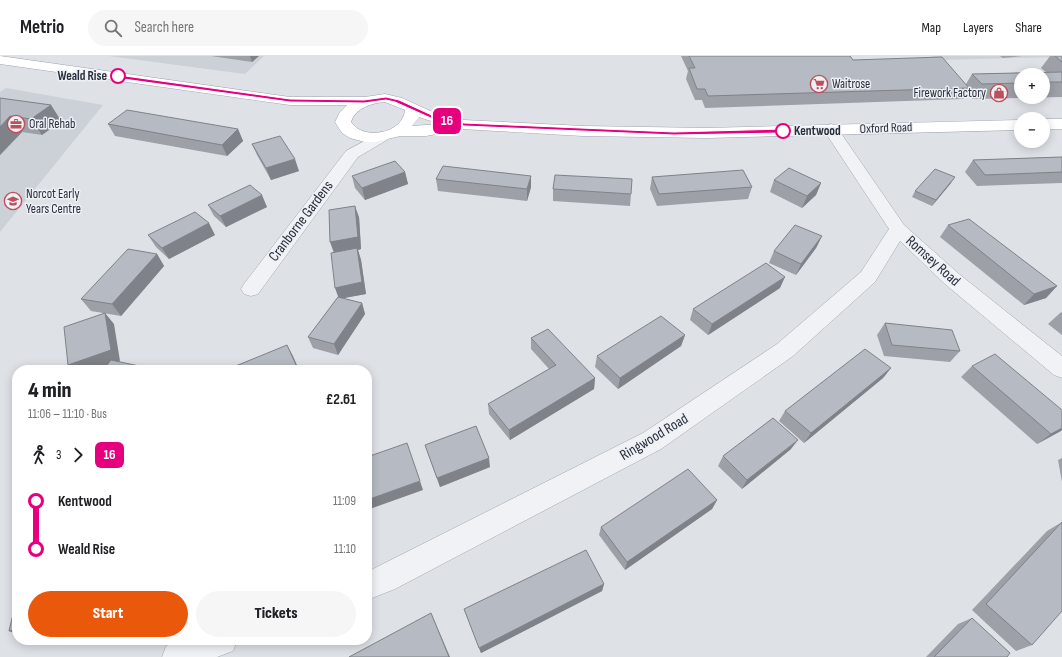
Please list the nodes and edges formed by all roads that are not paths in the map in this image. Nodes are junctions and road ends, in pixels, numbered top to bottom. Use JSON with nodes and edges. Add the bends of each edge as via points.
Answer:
{"nodes":[{"id":1,"x":0,"y":60,"type":"edge"},
{"id":2,"x":290,"y":101,"type":"junction"},
{"id":3,"x":364,"y":102,"type":"junction"},
{"id":4,"x":412,"y":109,"type":"junction"},
{"id":5,"x":338,"y":123,"type":"junction"},
{"id":6,"x":1050,"y":124,"type":"edge"},
{"id":7,"x":1062,"y":124,"type":"edge"},
{"id":8,"x":464,"y":125,"type":"junction"},
{"id":9,"x":1014,"y":125,"type":"edge"},
{"id":10,"x":831,"y":129,"type":"junction"},
{"id":11,"x":397,"y":131,"type":"junction"},
{"id":12,"x":381,"y":137,"type":"junction"},
{"id":13,"x":352,"y":154,"type":"junction"},
{"id":14,"x":898,"y":229,"type":"junction"},
{"id":15,"x":251,"y":289,"type":"dead end"},
{"id":16,"x":1062,"y":368,"type":"edge"},
{"id":17,"x":372,"y":584,"type":"edge"},
{"id":18,"x":209,"y":645,"type":"edge"},
{"id":19,"x":177,"y":657,"type":"edge"}],
"edges":[{"from":1,"to":2,"type":"main road"},
{"from":2,"to":3,"type":"main road"},
{"from":2,"to":5,"type":"main road"},
{"from":3,"to":4,"type":"main road","name":"Oxford Road","via":[[386,98]]},
{"from":3,"to":5,"type":"main road","via":[[355,106],[345,115],[343,122]]},
{"from":4,"to":8,"type":"main road","name":"Oxford Road","via":[[434,118]]},
{"from":4,"to":11,"type":"main road","via":[[410,120]]},
{"from":5,"to":12,"type":"main road","via":[[366,137]]},
{"from":5,"to":13,"type":"street"},
{"from":6,"to":7,"type":"main road"},
{"from":8,"to":10,"type":"main road","name":"Oxford Road","via":[[674,134]]},
{"from":8,"to":11,"type":"main road","name":"Oxford Road","via":[[426,131]]},
{"from":9,"to":10,"type":"main road","name":"Oxford Road"},
{"from":10,"to":14,"type":"street","name":"Romsey Road"},
{"from":11,"to":12,"type":"main road"},
{"from":12,"to":13,"type":"street","name":"Cranborne Gardens"},
{"from":13,"to":15,"type":"street","name":"Cranborne Gardens"},
{"from":14,"to":16,"type":"street","name":"Romsey Road","via":[[952,279]]},
{"from":14,"to":17,"type":"street","name":"Ringwood Road","via":[[868,277],[785,350],[652,441]]},
{"from":18,"to":19,"type":"street"}]}
